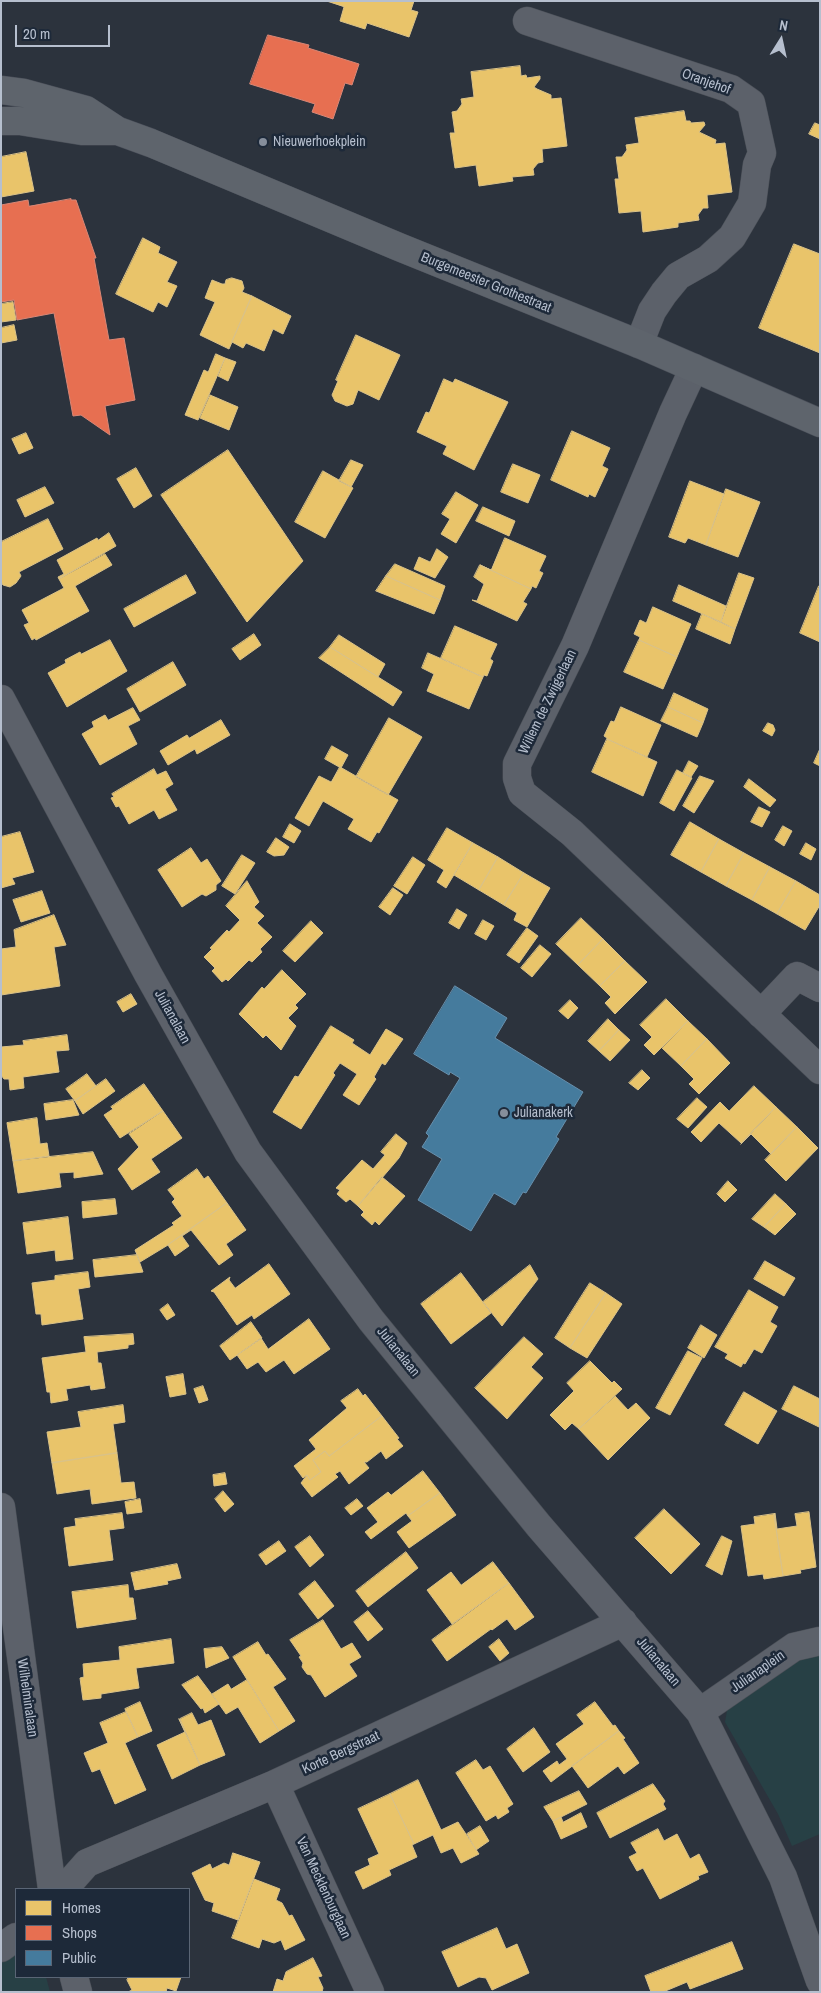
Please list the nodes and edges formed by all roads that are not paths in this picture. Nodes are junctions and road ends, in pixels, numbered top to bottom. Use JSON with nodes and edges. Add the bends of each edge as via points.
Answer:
{"nodes":[{"id":1,"x":527,"y":21,"type":"dead end"},
{"id":2,"x":1,"y":90,"type":"edge"},
{"id":3,"x":1,"y":121,"type":"edge"},
{"id":4,"x":118,"y":132,"type":"junction"},
{"id":5,"x":639,"y":344,"type":"junction"},
{"id":6,"x":694,"y":368,"type":"junction"},
{"id":7,"x":820,"y":423,"type":"edge"},
{"id":8,"x":1,"y":699,"type":"edge"},
{"id":9,"x":820,"y":988,"type":"edge"},
{"id":10,"x":761,"y":1014,"type":"junction"},
{"id":11,"x":820,"y":1070,"type":"edge"},
{"id":12,"x":1,"y":1507,"type":"edge"},
{"id":13,"x":623,"y":1622,"type":"junction"},
{"id":14,"x":820,"y":1641,"type":"edge"},
{"id":15,"x":700,"y":1712,"type":"junction"},
{"id":16,"x":275,"y":1784,"type":"junction"},
{"id":17,"x":52,"y":1888,"type":"edge"},
{"id":18,"x":65,"y":1888,"type":"edge"},
{"id":19,"x":15,"y":1938,"type":"edge"},
{"id":20,"x":1,"y":1948,"type":"edge"},
{"id":21,"x":74,"y":1978,"type":"edge"},
{"id":22,"x":820,"y":1981,"type":"edge"},
{"id":23,"x":78,"y":1992,"type":"edge"},
{"id":24,"x":370,"y":1992,"type":"edge"}],
"edges":[{"from":1,"to":5,"type":"street","name":"Oranjehof","via":[[731,89],[751,103],[762,153],[752,202],[732,236],[708,259],[678,276],[664,292],[652,311]]},
{"from":2,"to":4,"type":"main road","via":[[86,110]]},
{"from":3,"to":4,"type":"main road"},
{"from":4,"to":5,"type":"main road","name":"Burgemeester Grothestraat"},
{"from":5,"to":6,"type":"main road","name":"Burgemeester Grothestraat"},
{"from":6,"to":7,"type":"main road","name":"Burgemeester Grothestraat"},
{"from":6,"to":10,"type":"street","name":"Willem de Zwijgerlaan","via":[[576,646],[517,764],[517,778],[522,793],[572,833]]},
{"from":8,"to":13,"type":"street","name":"Julianalaan","via":[[148,974],[248,1152],[371,1320]]},
{"from":9,"to":10,"type":"street","via":[[797,976]]},
{"from":10,"to":11,"type":"street","name":"Willem de Zwijgerlaan"},
{"from":12,"to":17,"type":"street","name":"Wilhelminalaan"},
{"from":13,"to":15,"type":"street","name":"Julianalaan"},
{"from":13,"to":16,"type":"street","name":"Korte Bergstraat"},
{"from":14,"to":15,"type":"street","name":"Julianaplein","via":[[794,1647]]},
{"from":15,"to":22,"type":"street","name":"Julianalaan","via":[[783,1877]]},
{"from":16,"to":18,"type":"street","name":"Korte Bergstraat","via":[[87,1863]]},
{"from":16,"to":24,"type":"street","name":"Van Mecklenburglaan"},
{"from":19,"to":20,"type":"street"},
{"from":21,"to":23,"type":"street"}]}
